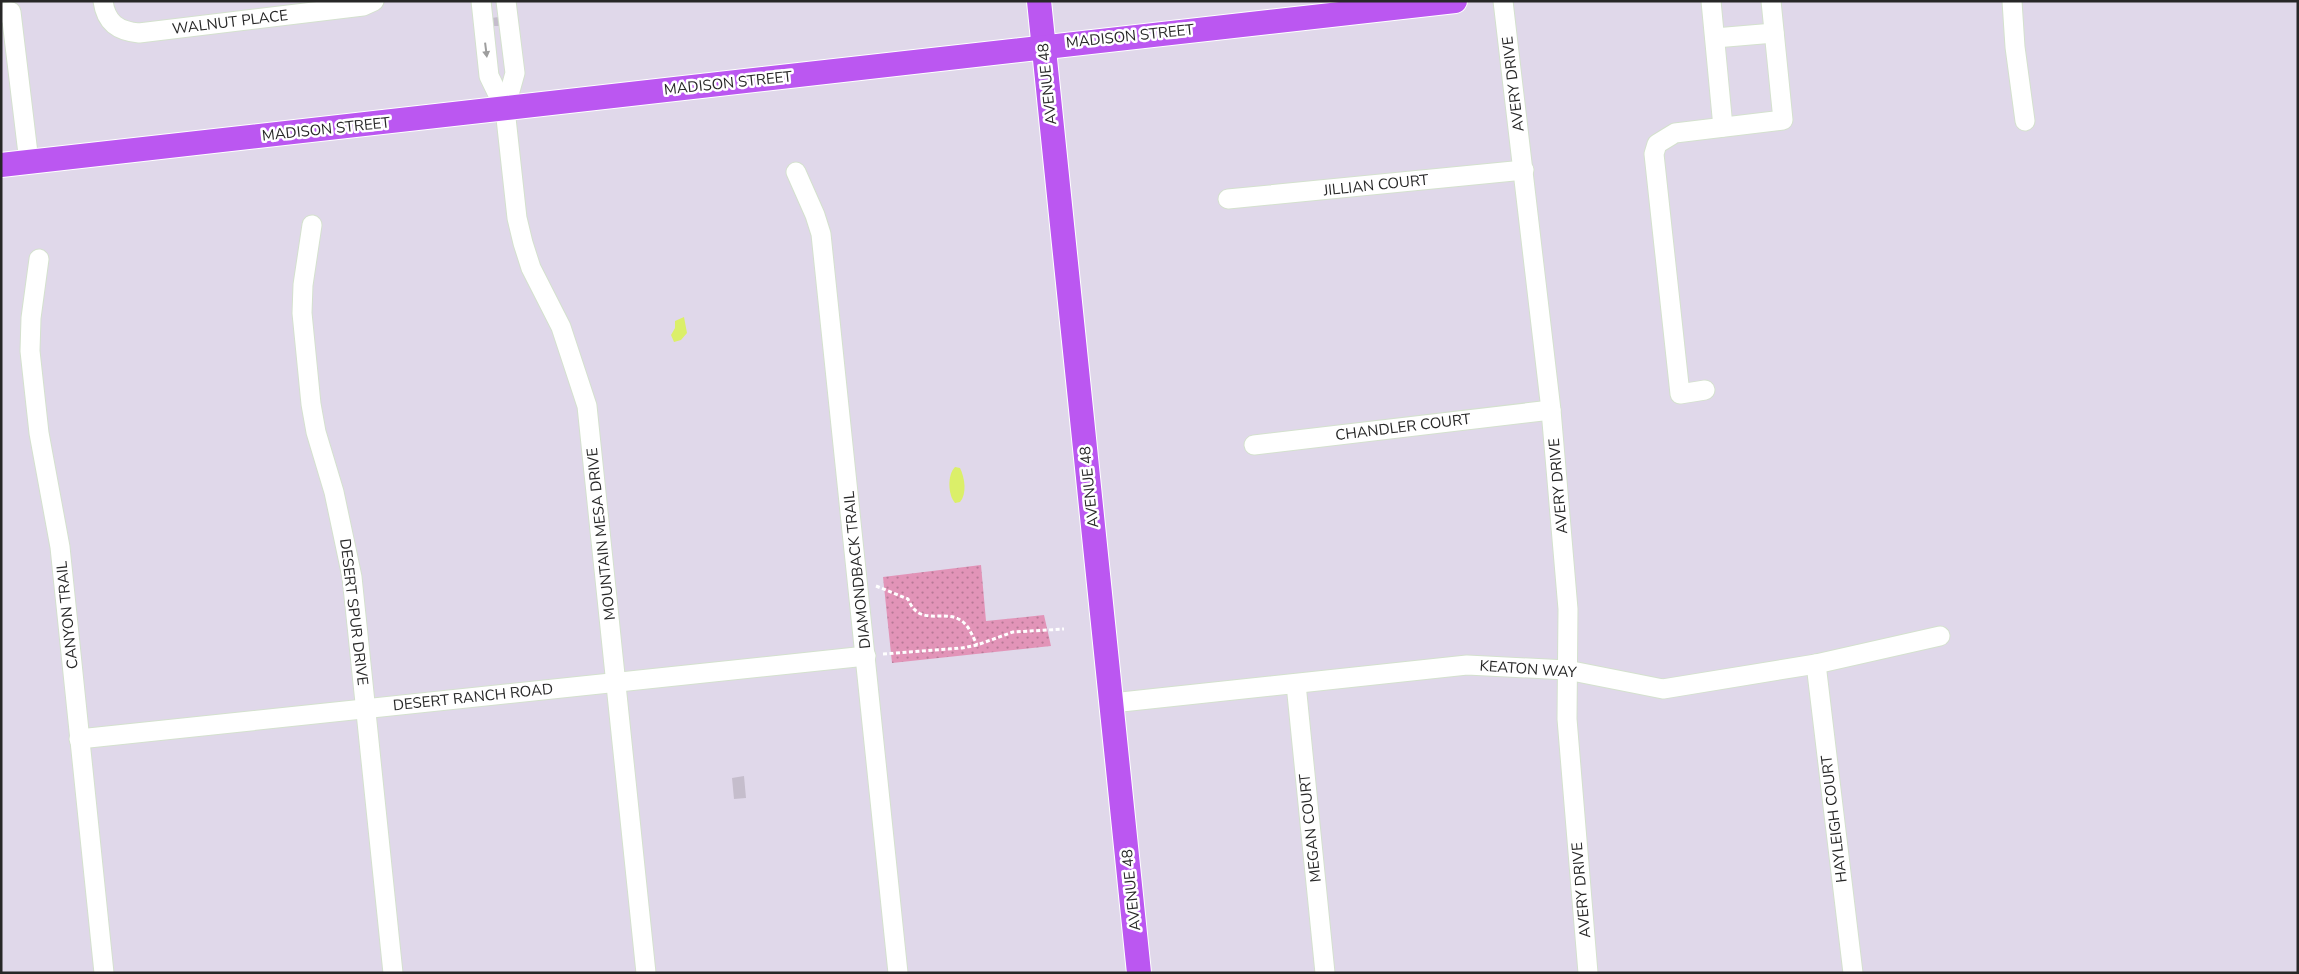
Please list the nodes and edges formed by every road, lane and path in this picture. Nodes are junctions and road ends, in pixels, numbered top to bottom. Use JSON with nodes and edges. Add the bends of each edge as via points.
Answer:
{"nodes":[{"id":1,"x":103,"y":1,"type":"edge"},
{"id":2,"x":374,"y":1,"type":"edge"},
{"id":3,"x":1039,"y":1,"type":"edge"},
{"id":4,"x":1455,"y":1,"type":"edge"},
{"id":5,"x":1503,"y":1,"type":"edge"},
{"id":6,"x":1711,"y":1,"type":"edge"},
{"id":7,"x":1771,"y":1,"type":"edge"},
{"id":8,"x":2012,"y":1,"type":"edge"},
{"id":9,"x":507,"y":6,"type":"edge"},
{"id":10,"x":481,"y":7,"type":"edge"},
{"id":11,"x":1,"y":14,"type":"edge"},
{"id":12,"x":1774,"y":33,"type":"junction"},
{"id":13,"x":1715,"y":38,"type":"junction"},
{"id":14,"x":1043,"y":46,"type":"junction"},
{"id":15,"x":505,"y":109,"type":"junction"},
{"id":16,"x":2025,"y":121,"type":"dead end"},
{"id":17,"x":1723,"y":127,"type":"junction"},
{"id":18,"x":29,"y":162,"type":"junction"},
{"id":19,"x":1,"y":165,"type":"edge"},
{"id":20,"x":1524,"y":170,"type":"junction"},
{"id":21,"x":796,"y":172,"type":"dead end"},
{"id":22,"x":1228,"y":199,"type":"dead end"},
{"id":23,"x":312,"y":225,"type":"dead end"},
{"id":24,"x":40,"y":259,"type":"dead end"},
{"id":25,"x":1705,"y":390,"type":"dead end"},
{"id":26,"x":1551,"y":410,"type":"junction"},
{"id":27,"x":1254,"y":445,"type":"dead end"},
{"id":28,"x":875,"y":585,"type":"dead end"},
{"id":29,"x":1064,"y":629,"type":"dead end"},
{"id":30,"x":1940,"y":636,"type":"dead end"},
{"id":31,"x":977,"y":645,"type":"junction"},
{"id":32,"x":874,"y":655,"type":"junction"},
{"id":33,"x":1816,"y":664,"type":"junction"},
{"id":34,"x":1566,"y":670,"type":"junction"},
{"id":35,"x":616,"y":682,"type":"junction"},
{"id":36,"x":1296,"y":684,"type":"junction"},
{"id":37,"x":1112,"y":703,"type":"junction"},
{"id":38,"x":366,"y":709,"type":"junction"},
{"id":39,"x":79,"y":739,"type":"junction"},
{"id":40,"x":104,"y":973,"type":"edge"},
{"id":41,"x":394,"y":973,"type":"edge"},
{"id":42,"x":646,"y":973,"type":"edge"},
{"id":43,"x":898,"y":973,"type":"edge"},
{"id":44,"x":1139,"y":973,"type":"edge"},
{"id":45,"x":1325,"y":973,"type":"edge"},
{"id":46,"x":1588,"y":973,"type":"edge"},
{"id":47,"x":1852,"y":973,"type":"edge"}],
"edges":[{"from":1,"to":2,"type":"street","name":"WALNUT PLACE","via":[[108,19],[116,28],[139,33],[363,6]]},
{"from":3,"to":14,"type":"main road","name":"AVENUE 48"},
{"from":4,"to":14,"type":"main road","name":"MADISON STREET"},
{"from":5,"to":20,"type":"street","name":"AVERY DRIVE"},
{"from":6,"to":13,"type":"street"},
{"from":7,"to":12,"type":"street"},
{"from":8,"to":16,"type":"street"},
{"from":9,"to":10,"type":"street"},
{"from":9,"to":15,"type":"street","via":[[514,73]]},
{"from":10,"to":15,"type":"street","one_way":true,"via":[[489,76]]},
{"from":11,"to":18,"type":"street","via":[[11,12]]},
{"from":12,"to":13,"type":"street"},
{"from":12,"to":17,"type":"street","via":[[1783,120]]},
{"from":13,"to":17,"type":"street"},
{"from":14,"to":15,"type":"main road","name":"MADISON STREET"},
{"from":14,"to":37,"type":"main road","name":"AVENUE 48"},
{"from":15,"to":18,"type":"main road","name":"MADISON STREET"},
{"from":15,"to":35,"type":"street","name":"MOUNTAIN MESA DRIVE","via":[[522,243],[560,327],[587,406]]},
{"from":17,"to":25,"type":"street","via":[[1675,133],[1657,144],[1654,154],[1680,394]]},
{"from":18,"to":19,"type":"main road","name":"MADISON STREET"},
{"from":20,"to":22,"type":"street","name":"JILLIAN COURT"},
{"from":20,"to":26,"type":"street","name":"AVERY DRIVE"},
{"from":21,"to":32,"type":"street","name":"DIAMONDBACK TRAIL","via":[[821,234]]},
{"from":23,"to":38,"type":"street","name":"DESERT SPUR DRIVE","via":[[302,313],[311,404],[352,577]]},
{"from":24,"to":39,"type":"street","name":"CANYON TRAIL","via":[[31,318],[30,351],[44,466],[60,547]]},
{"from":26,"to":27,"type":"street","name":"CHANDLER COURT"},
{"from":26,"to":34,"type":"street","name":"AVERY DRIVE","via":[[1568,610]]},
{"from":28,"to":31,"type":"path","via":[[908,599],[911,608],[920,614],[961,620]]},
{"from":29,"to":31,"type":"path","via":[[1013,632]]},
{"from":30,"to":33,"type":"street","name":"KEATON WAY"},
{"from":31,"to":32,"type":"path"},
{"from":32,"to":35,"type":"street","name":"DESERT RANCH ROAD"},
{"from":32,"to":43,"type":"street","name":"DIAMONDBACK TRAIL"},
{"from":33,"to":34,"type":"street","name":"KEATON WAY","via":[[1663,689]]},
{"from":33,"to":47,"type":"street","name":"HAYLEIGH COURT"},
{"from":34,"to":36,"type":"street","name":"KEATON WAY","via":[[1467,665]]},
{"from":34,"to":46,"type":"street","name":"AVERY DRIVE","via":[[1567,719]]},
{"from":35,"to":38,"type":"street","name":"DESERT RANCH ROAD"},
{"from":35,"to":42,"type":"street","name":"MOUNTAIN MESA DRIVE"},
{"from":36,"to":37,"type":"street","name":"KEATON WAY"},
{"from":36,"to":45,"type":"street","name":"MEGAN COURT"},
{"from":37,"to":44,"type":"main road","name":"AVENUE 48"},
{"from":38,"to":39,"type":"street","name":"DESERT RANCH ROAD"},
{"from":38,"to":41,"type":"street","name":"DESERT SPUR DRIVE"},
{"from":39,"to":40,"type":"street","name":"CANYON TRAIL"}]}
